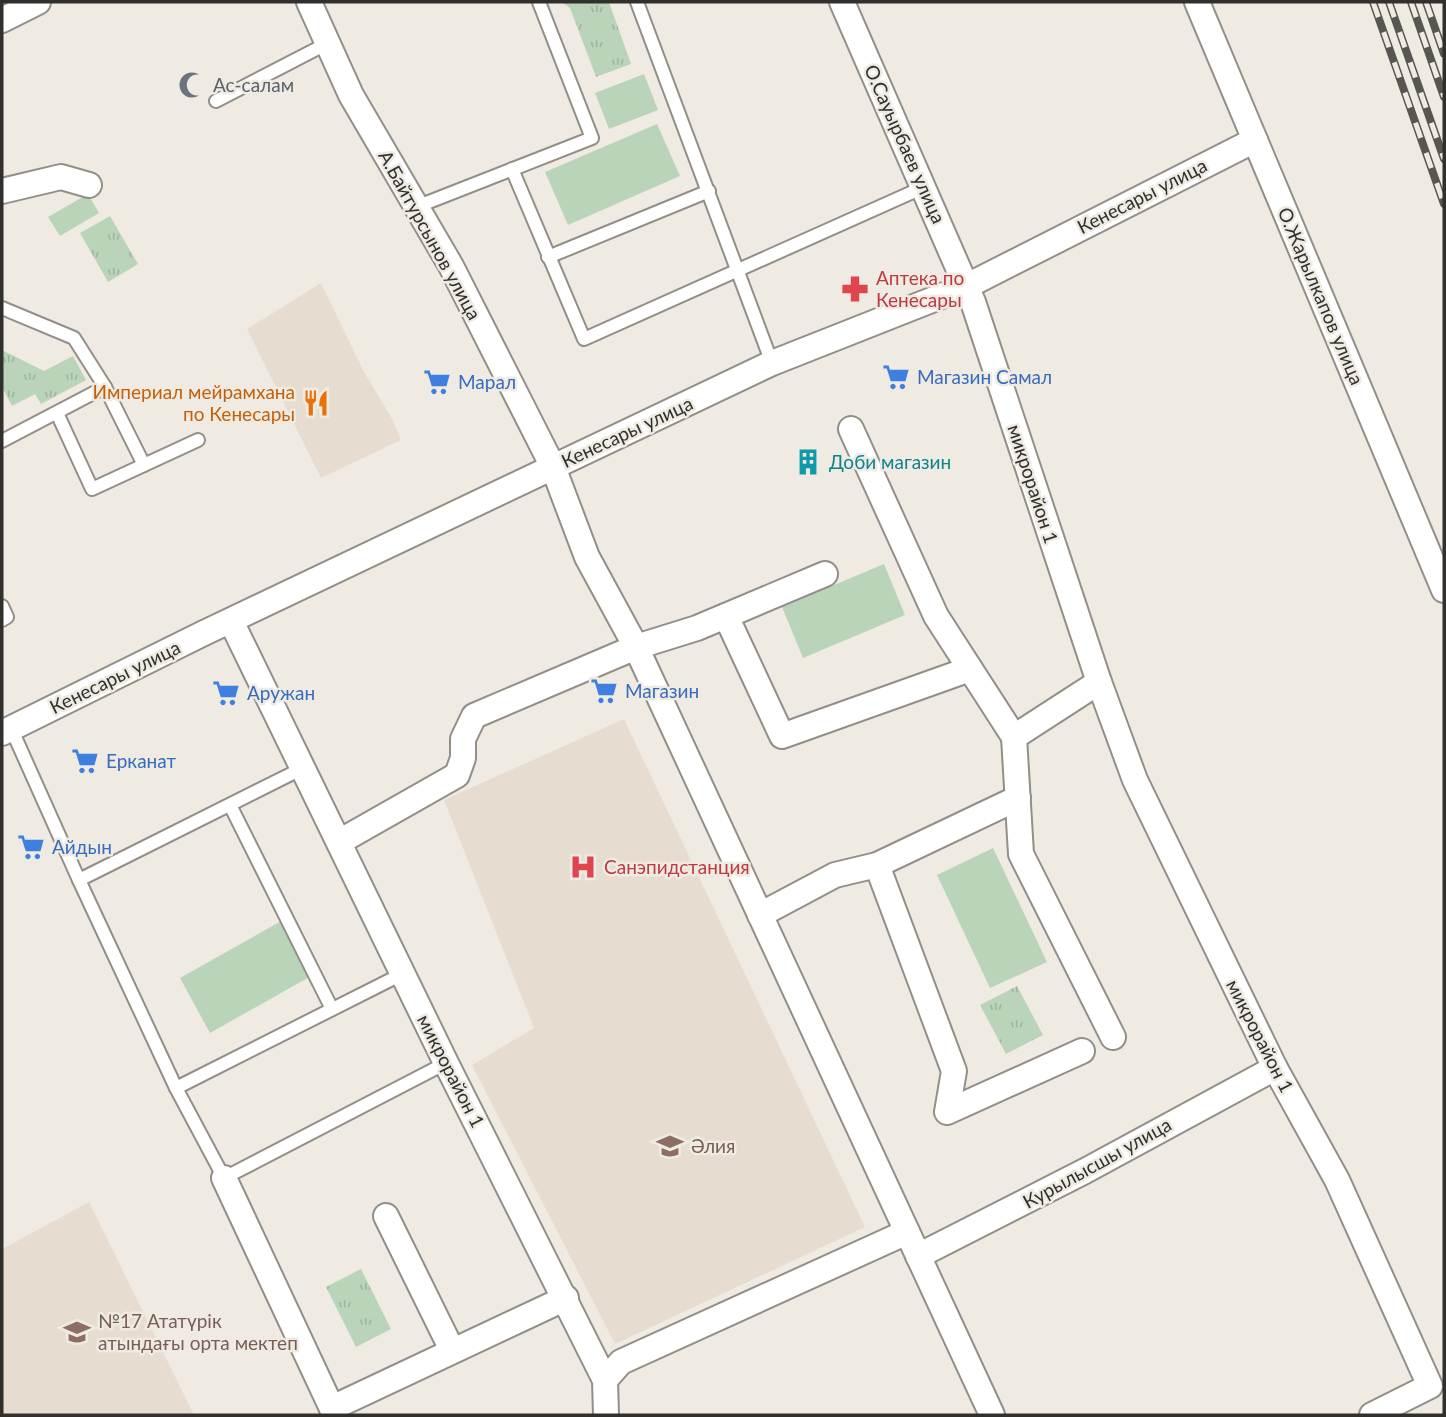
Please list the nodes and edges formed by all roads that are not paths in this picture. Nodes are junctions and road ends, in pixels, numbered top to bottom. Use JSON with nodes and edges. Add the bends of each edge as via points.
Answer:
{"nodes":[{"id":1,"x":38,"y":2,"type":"edge"},
{"id":2,"x":309,"y":2,"type":"edge"},
{"id":3,"x":539,"y":2,"type":"edge"},
{"id":4,"x":637,"y":2,"type":"edge"},
{"id":5,"x":842,"y":2,"type":"edge"},
{"id":6,"x":1197,"y":2,"type":"edge"},
{"id":7,"x":2,"y":20,"type":"edge"},
{"id":8,"x":328,"y":43,"type":"junction"},
{"id":9,"x":216,"y":101,"type":"dead end"},
{"id":10,"x":1255,"y":139,"type":"junction"},
{"id":11,"x":512,"y":169,"type":"junction"},
{"id":12,"x":89,"y":185,"type":"dead end"},
{"id":13,"x":924,"y":187,"type":"junction"},
{"id":14,"x":2,"y":191,"type":"edge"},
{"id":15,"x":709,"y":191,"type":"junction"},
{"id":16,"x":416,"y":207,"type":"junction"},
{"id":17,"x":548,"y":257,"type":"junction"},
{"id":18,"x":737,"y":271,"type":"junction"},
{"id":19,"x":967,"y":286,"type":"junction"},
{"id":20,"x":2,"y":308,"type":"edge"},
{"id":21,"x":772,"y":363,"type":"junction"},
{"id":22,"x":105,"y":387,"type":"junction"},
{"id":23,"x":57,"y":413,"type":"junction"},
{"id":24,"x":851,"y":429,"type":"dead end"},
{"id":25,"x":198,"y":440,"type":"dead end"},
{"id":26,"x":2,"y":442,"type":"edge"},
{"id":27,"x":144,"y":465,"type":"junction"},
{"id":28,"x":553,"y":467,"type":"junction"},
{"id":29,"x":825,"y":574,"type":"dead end"},
{"id":30,"x":1444,"y":590,"type":"edge"},
{"id":31,"x":2,"y":606,"type":"edge"},
{"id":32,"x":726,"y":616,"type":"junction"},
{"id":33,"x":2,"y":620,"type":"edge"},
{"id":34,"x":231,"y":621,"type":"junction"},
{"id":35,"x":636,"y":646,"type":"junction"},
{"id":36,"x":970,"y":669,"type":"junction"},
{"id":37,"x":1099,"y":682,"type":"junction"},
{"id":38,"x":6,"y":731,"type":"edge"},
{"id":39,"x":1014,"y":737,"type":"junction"},
{"id":40,"x":303,"y":768,"type":"junction"},
{"id":41,"x":1018,"y":798,"type":"junction"},
{"id":42,"x":230,"y":805,"type":"junction"},
{"id":43,"x":339,"y":842,"type":"junction"},
{"id":44,"x":877,"y":865,"type":"junction"},
{"id":45,"x":79,"y":880,"type":"junction"},
{"id":46,"x":760,"y":915,"type":"junction"},
{"id":47,"x":402,"y":974,"type":"junction"},
{"id":48,"x":332,"y":1009,"type":"junction"},
{"id":49,"x":1113,"y":1037,"type":"dead end"},
{"id":50,"x":1082,"y":1051,"type":"dead end"},
{"id":51,"x":446,"y":1063,"type":"junction"},
{"id":52,"x":1275,"y":1068,"type":"junction"},
{"id":53,"x":176,"y":1087,"type":"junction"},
{"id":54,"x":224,"y":1178,"type":"junction"},
{"id":55,"x":386,"y":1216,"type":"dead end"},
{"id":56,"x":907,"y":1232,"type":"junction"},
{"id":57,"x":918,"y":1256,"type":"junction"},
{"id":58,"x":566,"y":1298,"type":"junction"},
{"id":59,"x":452,"y":1350,"type":"junction"},
{"id":60,"x":606,"y":1380,"type":"junction"},
{"id":61,"x":333,"y":1412,"type":"edge"},
{"id":62,"x":605,"y":1415,"type":"edge"},
{"id":63,"x":992,"y":1415,"type":"edge"},
{"id":64,"x":1372,"y":1415,"type":"edge"}],
"edges":[{"from":1,"to":7,"type":"street"},
{"from":2,"to":8,"type":"street","name":"А.Байтурсынов улица"},
{"from":3,"to":11,"type":"lane","via":[[592,138]]},
{"from":4,"to":15,"type":"lane"},
{"from":5,"to":13,"type":"street","name":"О.Сауырбаев улица"},
{"from":6,"to":10,"type":"street","name":"О.Жарылкапов улица"},
{"from":8,"to":9,"type":"lane"},
{"from":8,"to":16,"type":"street","name":"А.Байтурсынов улица","via":[[351,95]]},
{"from":10,"to":19,"type":"street","name":"Кенесары улица"},
{"from":10,"to":30,"type":"street","name":"О.Жарылкапов улица"},
{"from":11,"to":16,"type":"lane"},
{"from":11,"to":17,"type":"lane"},
{"from":12,"to":14,"type":"street","via":[[61,177]]},
{"from":13,"to":18,"type":"lane"},
{"from":13,"to":19,"type":"street","name":"О.Сауырбаев улица"},
{"from":15,"to":17,"type":"lane"},
{"from":15,"to":18,"type":"lane"},
{"from":16,"to":28,"type":"street","name":"А.Байтурсынов улица"},
{"from":17,"to":18,"type":"lane","via":[[584,339]]},
{"from":18,"to":21,"type":"lane"},
{"from":19,"to":21,"type":"street","name":"Кенесары улица"},
{"from":19,"to":37,"type":"street","name":"микрорайон 1"},
{"from":20,"to":22,"type":"lane","via":[[74,338]]},
{"from":21,"to":28,"type":"street","name":"Кенесары улица"},
{"from":22,"to":23,"type":"lane"},
{"from":22,"to":27,"type":"lane"},
{"from":23,"to":26,"type":"lane"},
{"from":23,"to":27,"type":"lane","via":[[92,489]]},
{"from":24,"to":36,"type":"street","via":[[936,616]]},
{"from":25,"to":27,"type":"lane"},
{"from":28,"to":34,"type":"street","name":"Кенесары улица"},
{"from":28,"to":35,"type":"street","via":[[587,557]]},
{"from":29,"to":32,"type":"street"},
{"from":31,"to":33,"type":"lane","via":[[7,617]]},
{"from":32,"to":35,"type":"street"},
{"from":32,"to":36,"type":"street","via":[[782,736]]},
{"from":34,"to":38,"type":"street","name":"Кенесары улица"},
{"from":34,"to":40,"type":"street","name":"микрорайон 1"},
{"from":35,"to":43,"type":"street","via":[[474,716],[463,739],[457,775]]},
{"from":35,"to":46,"type":"street"},
{"from":36,"to":39,"type":"street"},
{"from":37,"to":39,"type":"street"},
{"from":37,"to":52,"type":"street","name":"микрорайон 1","via":[[1135,780]]},
{"from":38,"to":45,"type":"lane"},
{"from":39,"to":41,"type":"street"},
{"from":40,"to":42,"type":"lane"},
{"from":40,"to":43,"type":"street","name":"микрорайон 1"},
{"from":41,"to":44,"type":"street"},
{"from":41,"to":49,"type":"street","via":[[1021,854]]},
{"from":42,"to":45,"type":"lane"},
{"from":42,"to":48,"type":"lane"},
{"from":43,"to":47,"type":"street","name":"микрорайон 1"},
{"from":44,"to":46,"type":"street","via":[[835,875]]},
{"from":44,"to":50,"type":"street","via":[[954,1071],[947,1112]]},
{"from":45,"to":53,"type":"lane"},
{"from":46,"to":56,"type":"street"},
{"from":47,"to":48,"type":"lane"},
{"from":47,"to":51,"type":"street","name":"микрорайон 1"},
{"from":48,"to":53,"type":"lane"},
{"from":51,"to":54,"type":"lane"},
{"from":51,"to":58,"type":"street","name":"микрорайон 1"},
{"from":52,"to":57,"type":"street","name":"Курылысшы улица"},
{"from":52,"to":64,"type":"street","name":"микрорайон 1","via":[[1337,1180],[1430,1386]]},
{"from":53,"to":54,"type":"lane"},
{"from":54,"to":61,"type":"street"},
{"from":55,"to":59,"type":"street"},
{"from":56,"to":57,"type":"street"},
{"from":56,"to":60,"type":"street","via":[[621,1362]]},
{"from":57,"to":63,"type":"street"},
{"from":58,"to":59,"type":"street"},
{"from":58,"to":60,"type":"street","name":"микрорайон 1"},
{"from":59,"to":61,"type":"street"},
{"from":60,"to":62,"type":"street"}]}
